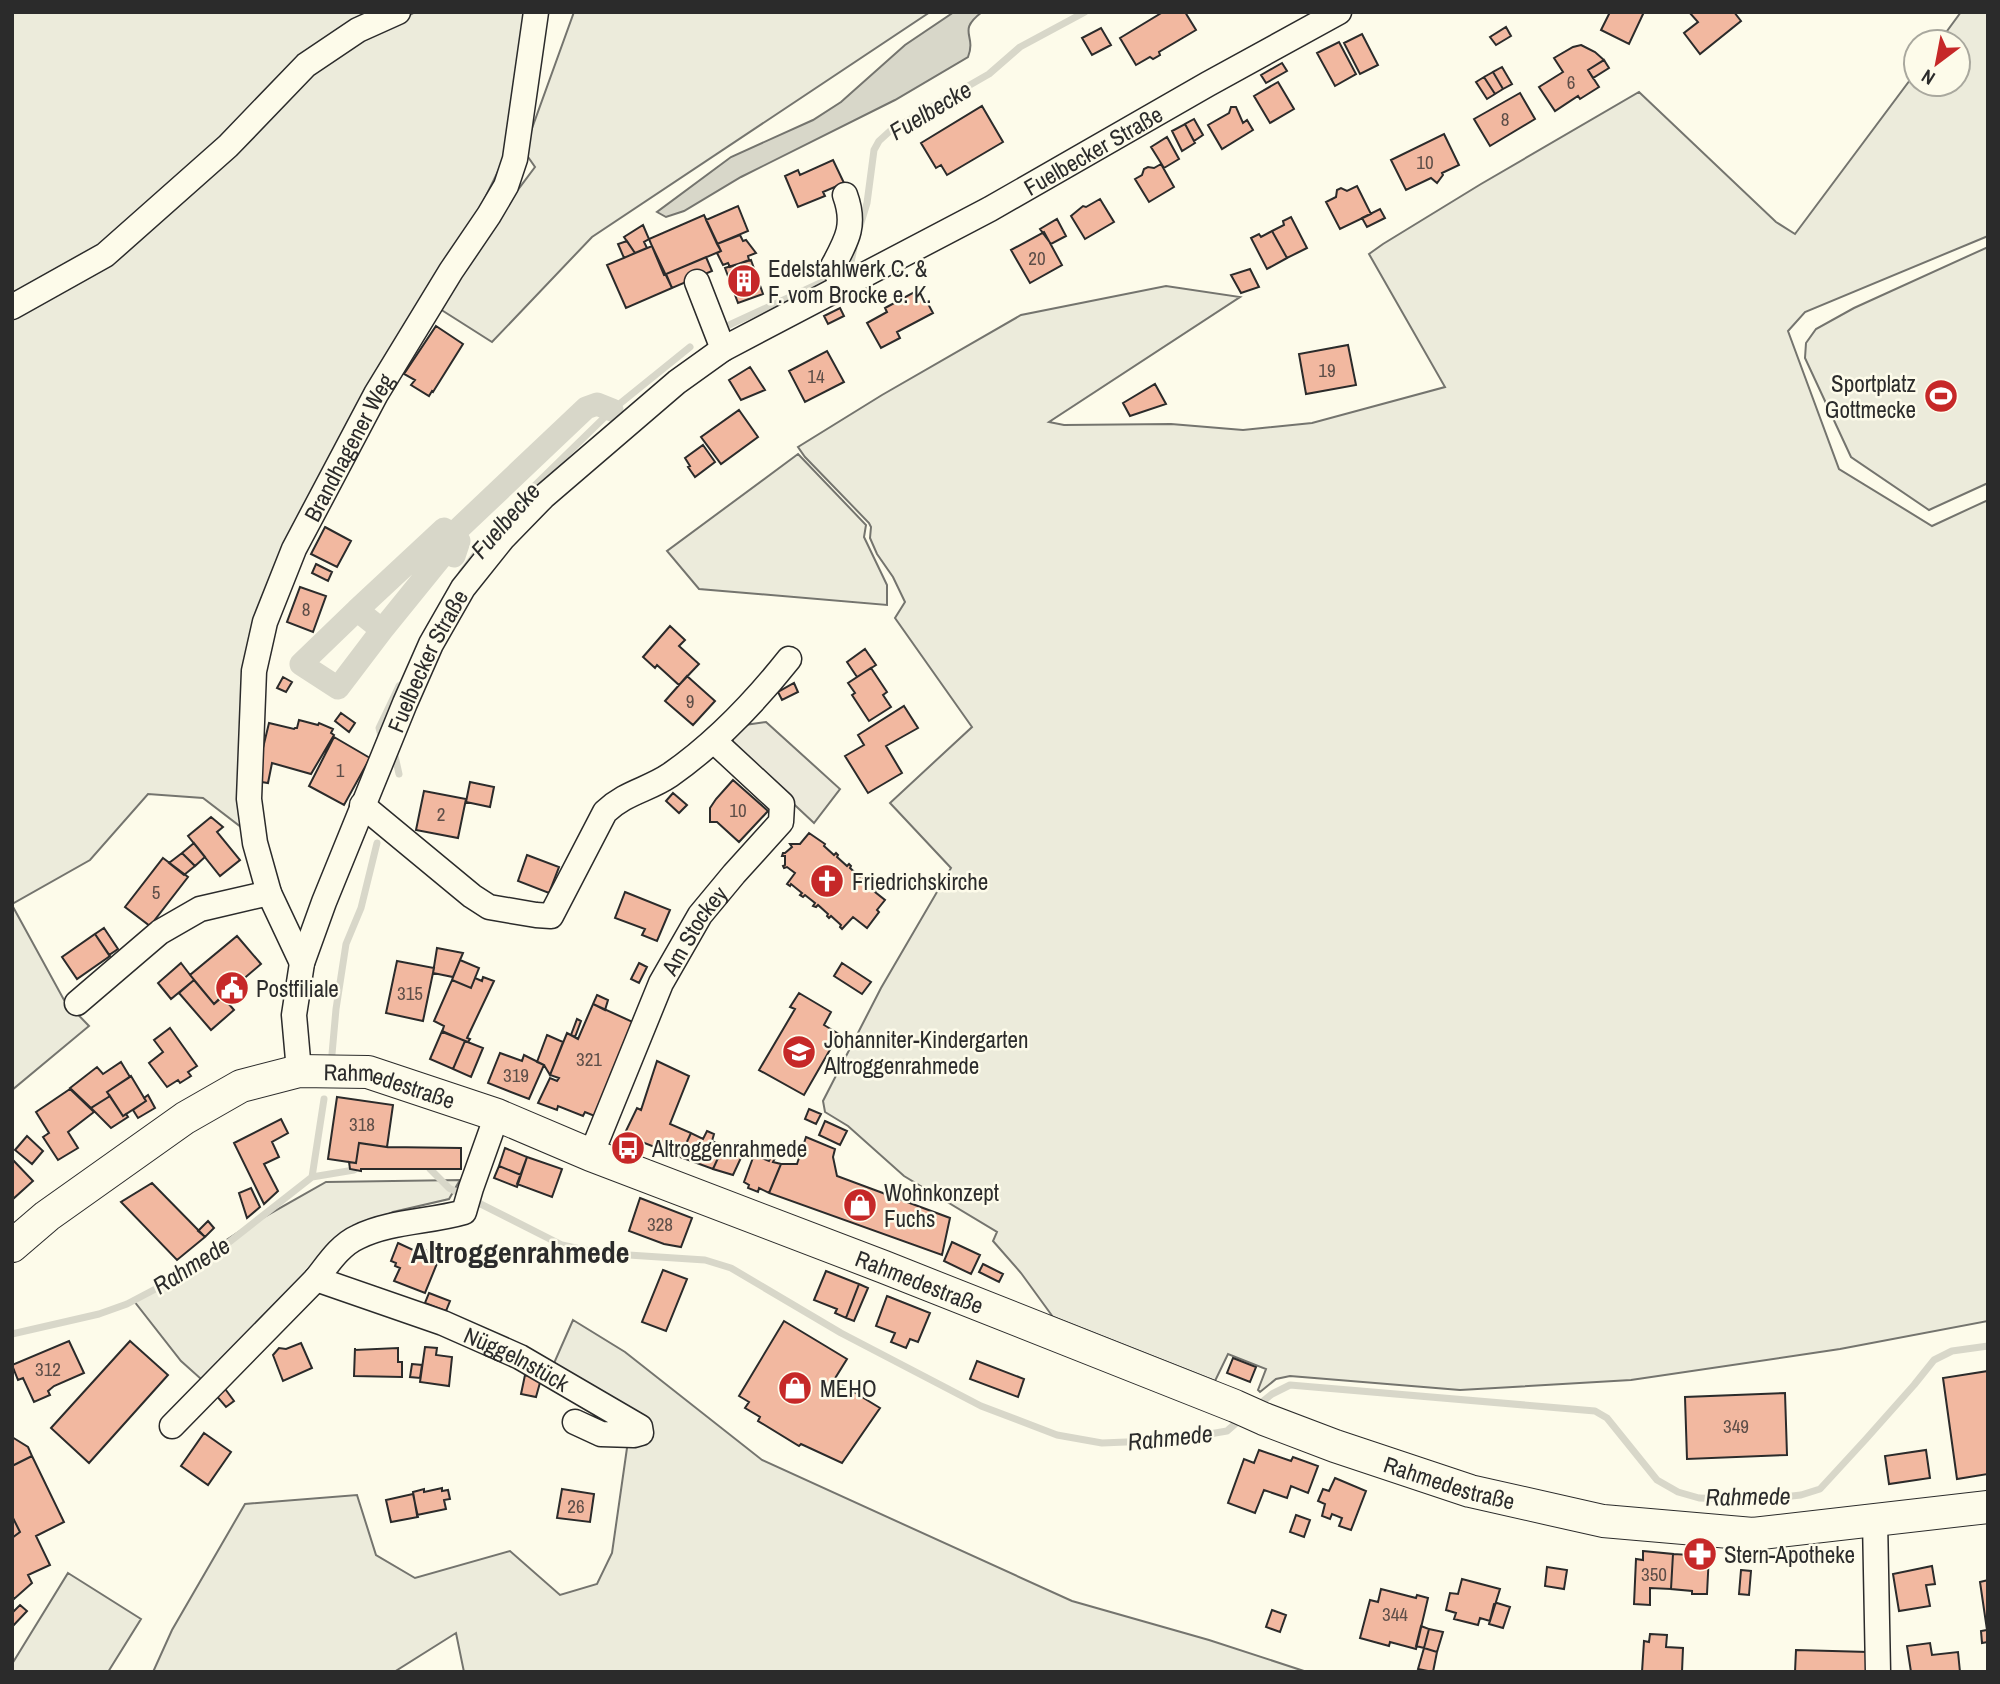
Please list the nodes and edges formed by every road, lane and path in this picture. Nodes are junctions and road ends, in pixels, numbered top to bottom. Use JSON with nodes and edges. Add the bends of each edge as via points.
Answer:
{"nodes":[{"id":1,"x":398,"y":12,"type":"edge"},
{"id":2,"x":1339,"y":12,"type":"edge"},
{"id":3,"x":537,"y":16,"type":"edge"},
{"id":4,"x":845,"y":195,"type":"dead end"},
{"id":5,"x":697,"y":282,"type":"dead end"},
{"id":6,"x":843,"y":286,"type":"junction"},
{"id":7,"x":12,"y":307,"type":"edge"},
{"id":8,"x":723,"y":349,"type":"junction"},
{"id":9,"x":789,"y":660,"type":"dead end"},
{"id":10,"x":714,"y":741,"type":"junction"},
{"id":11,"x":362,"y":806,"type":"junction"},
{"id":12,"x":269,"y":893,"type":"junction"},
{"id":13,"x":302,"y":963,"type":"junction"},
{"id":14,"x":77,"y":1003,"type":"dead end"},
{"id":15,"x":299,"y":1071,"type":"junction"},
{"id":16,"x":498,"y":1115,"type":"junction"},
{"id":17,"x":591,"y":1155,"type":"junction"},
{"id":18,"x":12,"y":1246,"type":"edge"},
{"id":19,"x":316,"y":1279,"type":"junction"},
{"id":20,"x":575,"y":1422,"type":"dead end"},
{"id":21,"x":172,"y":1426,"type":"dead end"},
{"id":22,"x":1988,"y":1507,"type":"edge"},
{"id":23,"x":1875,"y":1520,"type":"junction"},
{"id":24,"x":1878,"y":1672,"type":"edge"}],
"edges":[{"from":1,"to":7,"type":"street","via":[[358,30],[306,65],[229,146],[105,255]]},
{"from":2,"to":6,"type":"street","name":"Fuelbecker Straße","via":[[990,209]]},
{"from":3,"to":12,"type":"street","name":"Brandhagener Weg","via":[[515,159],[506,186],[376,394],[294,549],[265,622],[254,671],[249,799]]},
{"from":4,"to":6,"type":"street","via":[[851,225],[833,266]]},
{"from":5,"to":8,"type":"street"},
{"from":6,"to":8,"type":"street","name":"Fuelbecker Straße"},
{"from":8,"to":11,"type":"street","name":"Fuelbecker Straße","via":[[677,382],[542,498],[503,538],[463,589],[431,644]]},
{"from":9,"to":10,"type":"street"},
{"from":10,"to":11,"type":"street","via":[[667,776],[617,800],[605,812],[551,916],[489,907]]},
{"from":10,"to":17,"type":"street","name":"Am Stockey","via":[[782,804],[781,822],[700,915],[661,983]]},
{"from":11,"to":13,"type":"street","name":"Fuelbecker Straße"},
{"from":12,"to":13,"type":"street","name":"Brandhagener Weg"},
{"from":12,"to":14,"type":"street","via":[[200,909],[160,932]]},
{"from":13,"to":15,"type":"street","name":"Fuelbecker Straße","via":[[294,1015]]},
{"from":15,"to":16,"type":"main road","name":"Rahmedestraße","via":[[368,1072]]},
{"from":15,"to":18,"type":"main road","name":"Rahmedestraße","via":[[241,1086],[185,1118]]},
{"from":16,"to":17,"type":"main road","name":"Rahmedestraße"},
{"from":16,"to":19,"type":"street","via":[[464,1212],[356,1237]]},
{"from":17,"to":23,"type":"main road","name":"Rahmedestraße","via":[[1264,1419],[1470,1491],[1603,1521],[1753,1534]]},
{"from":19,"to":20,"type":"street","name":"Nüggelnstück","via":[[443,1323],[520,1357],[640,1427],[641,1433],[601,1434]]},
{"from":19,"to":21,"type":"street"},
{"from":22,"to":23,"type":"main road","name":"Rahmedestraße"},
{"from":23,"to":24,"type":"street"}]}
